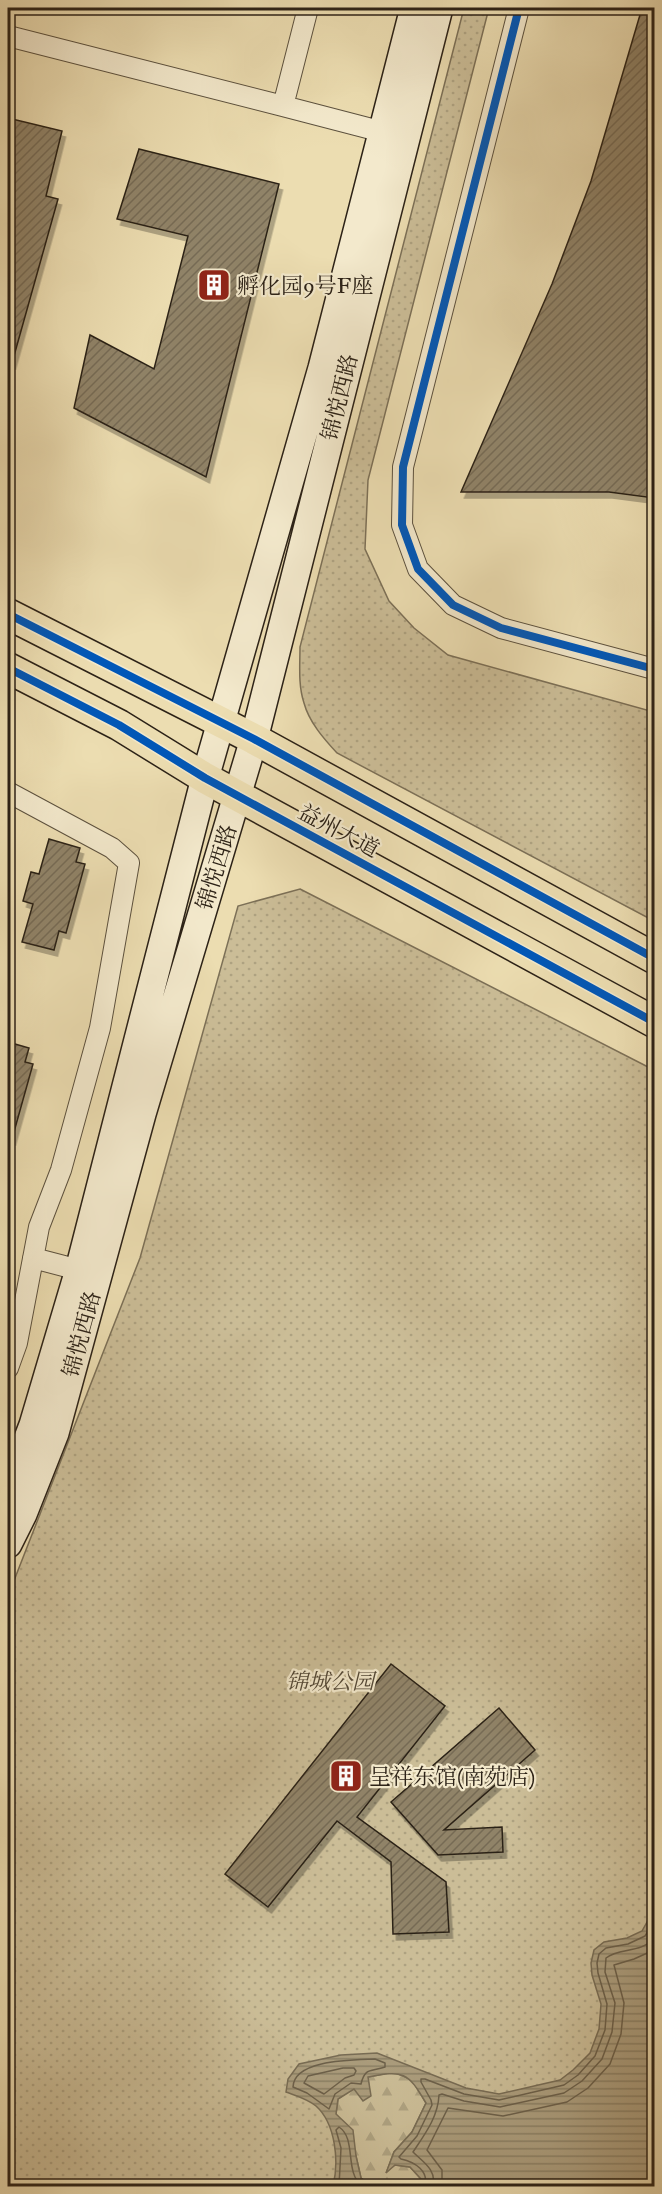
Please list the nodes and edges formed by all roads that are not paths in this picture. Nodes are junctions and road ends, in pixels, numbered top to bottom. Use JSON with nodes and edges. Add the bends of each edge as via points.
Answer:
{"nodes":[{"id":1,"x":308,"y":8,"type":"edge"},
{"id":2,"x":414,"y":8,"type":"edge"},
{"id":3,"x":439,"y":8,"type":"edge"},
{"id":4,"x":519,"y":8,"type":"edge"},
{"id":5,"x":8,"y":36,"type":"edge"},
{"id":6,"x":284,"y":106,"type":"junction"},
{"id":7,"x":383,"y":132,"type":"junction"},
{"id":8,"x":8,"y":614,"type":"edge"},
{"id":9,"x":8,"y":668,"type":"edge"},
{"id":10,"x":654,"y":669,"type":"edge"},
{"id":11,"x":221,"y":722,"type":"junction"},
{"id":12,"x":254,"y":739,"type":"junction"},
{"id":13,"x":205,"y":778,"type":"junction"},
{"id":14,"x":8,"y":792,"type":"edge"},
{"id":15,"x":237,"y":795,"type":"junction"},
{"id":16,"x":654,"y":958,"type":"edge"},
{"id":17,"x":654,"y":1022,"type":"edge"},
{"id":18,"x":33,"y":1258,"type":"junction"},
{"id":19,"x":79,"y":1270,"type":"junction"},
{"id":20,"x":8,"y":1368,"type":"edge"},
{"id":21,"x":8,"y":1490,"type":"edge"},
{"id":22,"x":8,"y":1544,"type":"edge"}],
"edges":[{"from":1,"to":6,"type":"street"},
{"from":2,"to":7,"type":"main road","name":"锦悦西路"},
{"from":3,"to":12,"type":"main road","name":"锦悦西路"},
{"from":4,"to":10,"type":"street","via":[[403,466],[402,525],[418,570],[453,605],[501,628]]},
{"from":5,"to":6,"type":"street"},
{"from":6,"to":7,"type":"street"},
{"from":7,"to":11,"type":"main road","name":"锦悦西路","via":[[322,368]]},
{"from":8,"to":11,"type":"main road","name":"益州大道"},
{"from":9,"to":13,"type":"main road","name":"益州大道","via":[[118,725]]},
{"from":11,"to":12,"type":"main road","name":"益州大道"},
{"from":11,"to":13,"type":"main road","name":"锦悦西路"},
{"from":12,"to":15,"type":"main road","name":"锦悦西路"},
{"from":12,"to":16,"type":"main road","name":"益州大道"},
{"from":13,"to":15,"type":"main road","name":"益州大道"},
{"from":13,"to":19,"type":"main road","name":"锦悦西路"},
{"from":14,"to":18,"type":"street","via":[[112,848],[129,863],[100,1028]]},
{"from":15,"to":17,"type":"main road","name":"益州大道"},
{"from":15,"to":22,"type":"main road","name":"锦悦西路","via":[[142,1114],[55,1433]]},
{"from":18,"to":19,"type":"street"},
{"from":18,"to":20,"type":"street","via":[[17,1342]]},
{"from":19,"to":21,"type":"main road","name":"锦悦西路","via":[[33,1425]]}]}
